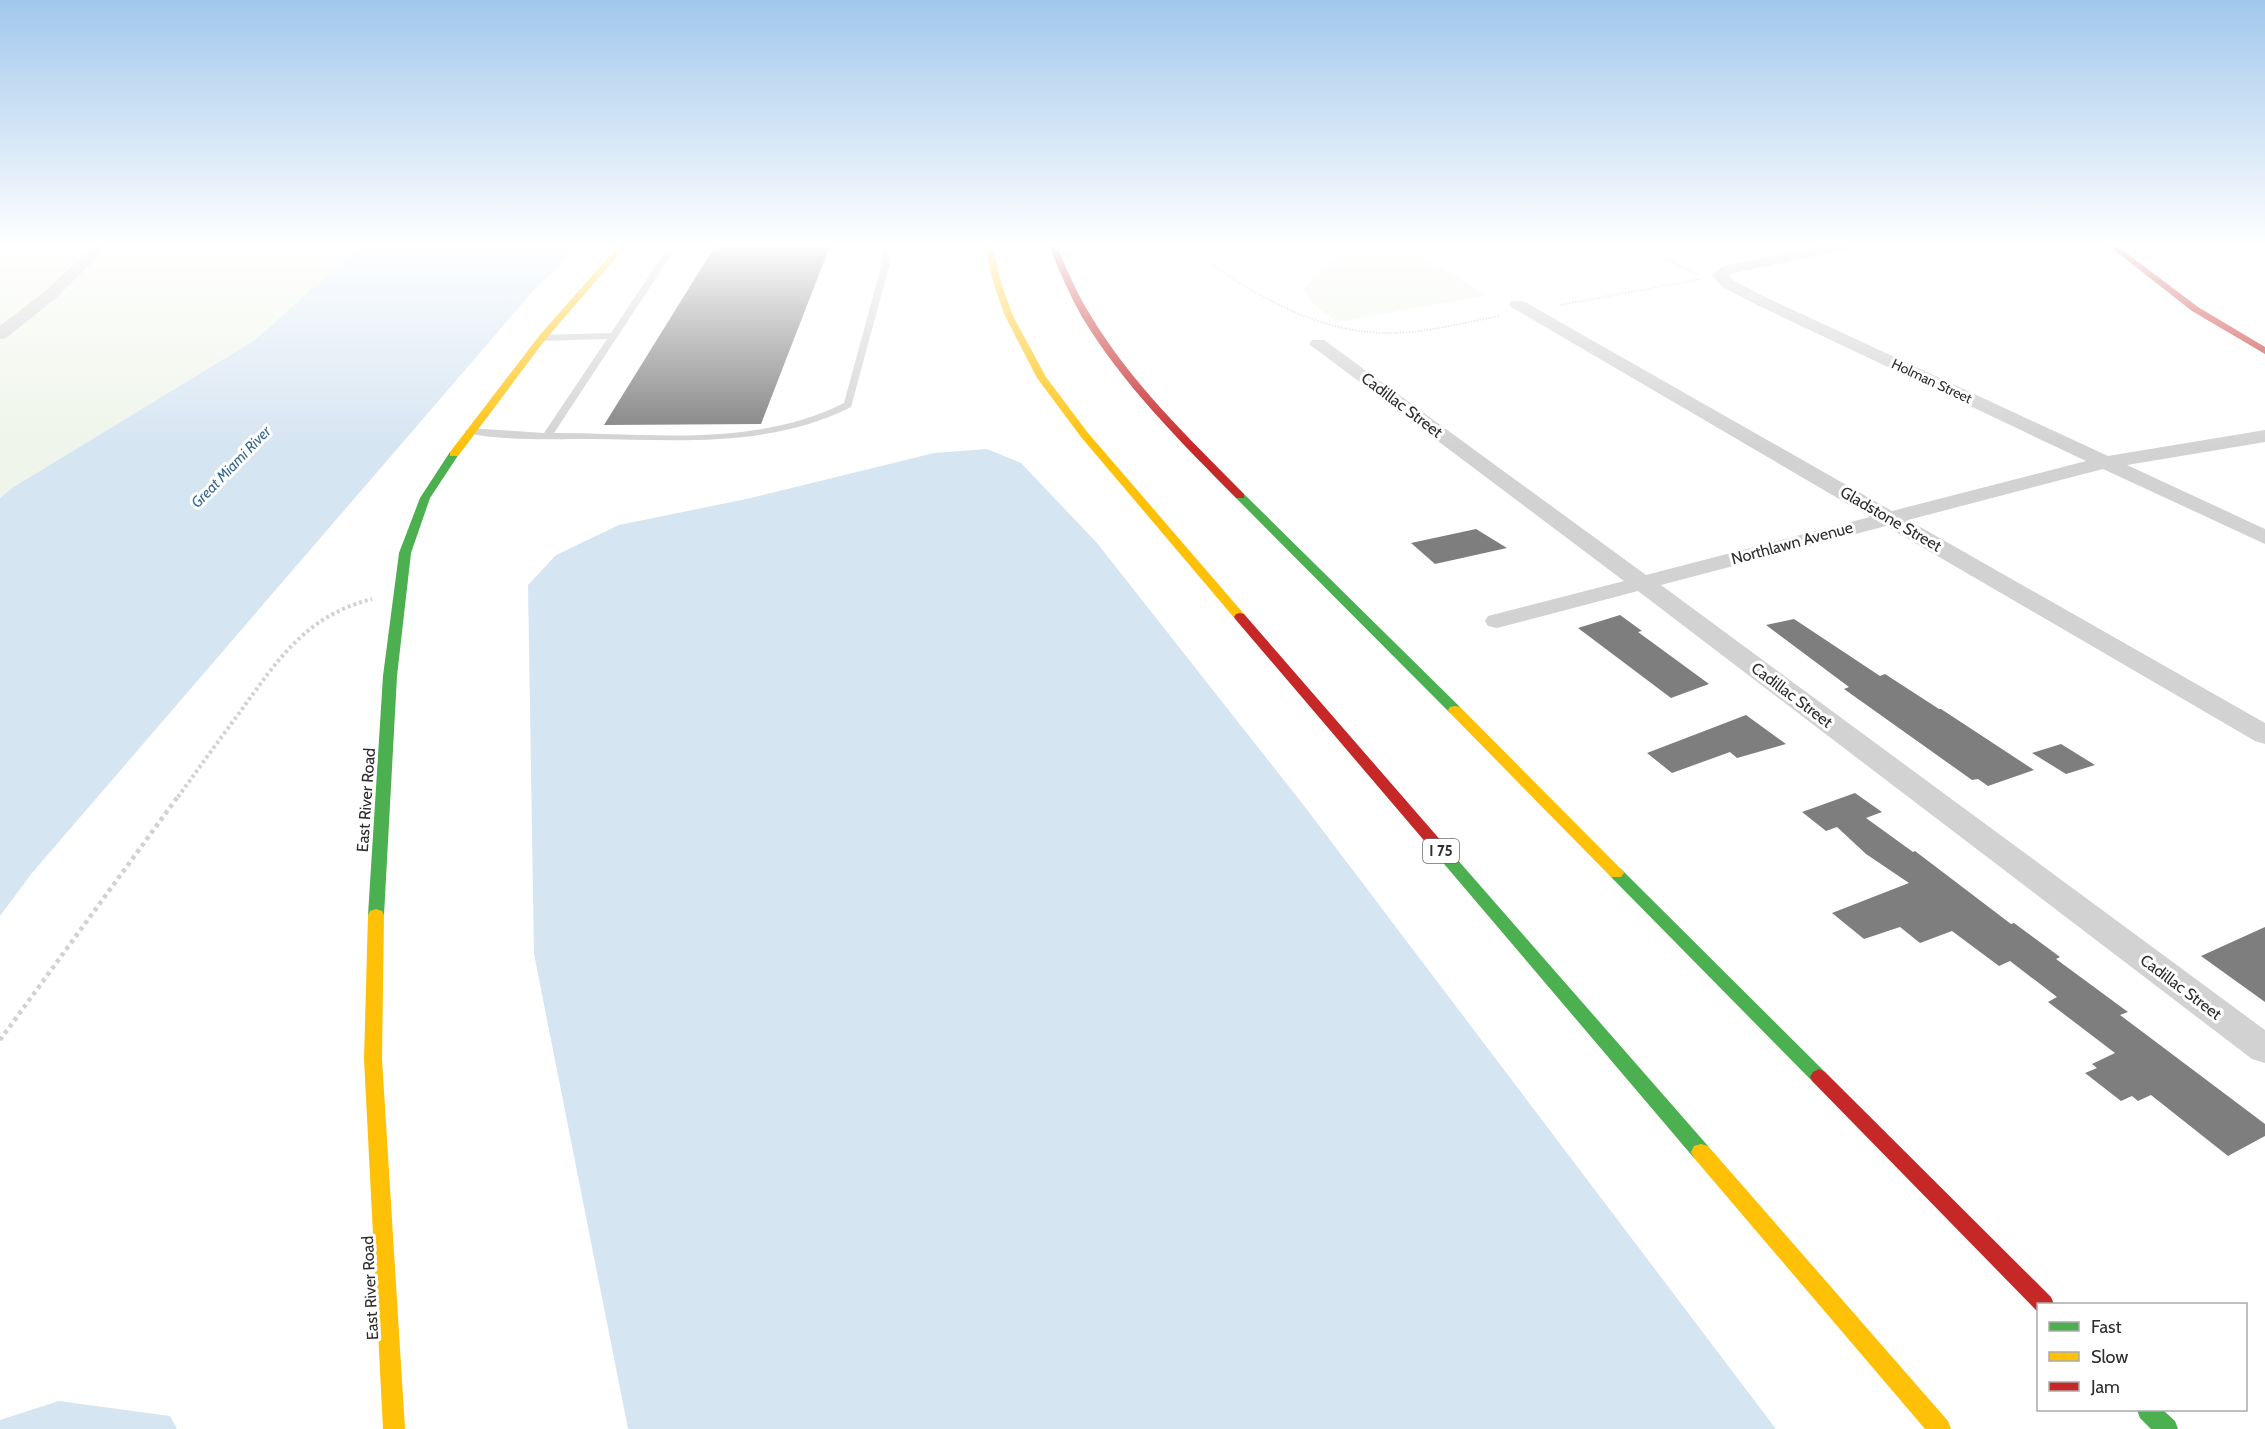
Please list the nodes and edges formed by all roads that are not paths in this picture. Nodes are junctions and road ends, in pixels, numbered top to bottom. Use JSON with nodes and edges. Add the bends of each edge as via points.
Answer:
{"nodes":[{"id":1,"x":27,"y":313,"type":"edge"},
{"id":2,"x":564,"y":313,"type":"edge"},
{"id":3,"x":628,"y":313,"type":"edge"},
{"id":4,"x":873,"y":313,"type":"edge"},
{"id":5,"x":1007,"y":313,"type":"edge"},
{"id":6,"x":1084,"y":313,"type":"edge"},
{"id":7,"x":1530,"y":313,"type":"edge"},
{"id":8,"x":1786,"y":313,"type":"edge"},
{"id":9,"x":2201,"y":313,"type":"edge"},
{"id":10,"x":0,"y":334,"type":"edge"},
{"id":11,"x":612,"y":336,"type":"junction"},
{"id":12,"x":542,"y":338,"type":"junction"},
{"id":13,"x":1318,"y":344,"type":"dead end"},
{"id":14,"x":2265,"y":351,"type":"edge"},
{"id":15,"x":470,"y":431,"type":"junction"},
{"id":16,"x":547,"y":436,"type":"junction"},
{"id":17,"x":2265,"y":436,"type":"edge"},
{"id":18,"x":2106,"y":462,"type":"junction"},
{"id":19,"x":1889,"y":518,"type":"junction"},
{"id":20,"x":2265,"y":537,"type":"edge"},
{"id":21,"x":1641,"y":582,"type":"junction"},
{"id":22,"x":1497,"y":621,"type":"dead end"},
{"id":23,"x":2265,"y":735,"type":"edge"},
{"id":24,"x":2265,"y":1049,"type":"edge"},
{"id":25,"x":2042,"y":1303,"type":"edge"},
{"id":26,"x":2149,"y":1411,"type":"edge"},
{"id":27,"x":394,"y":1429,"type":"edge"},
{"id":28,"x":1940,"y":1429,"type":"edge"},
{"id":29,"x":2167,"y":1429,"type":"edge"}],
"edges":[{"from":1,"to":10,"type":"street"},
{"from":2,"to":12,"type":"main road","name":"East River Road"},
{"from":3,"to":11,"type":"lane"},
{"from":4,"to":16,"type":"lane","via":[[848,405],[828,417],[733,438]]},
{"from":5,"to":28,"type":"main road","number":"I 75","via":[[1037,374],[1091,444]]},
{"from":6,"to":25,"type":"main road","via":[[1148,397],[1230,487]]},
{"from":7,"to":19,"type":"street","name":"Gladstone Street"},
{"from":8,"to":18,"type":"street","name":"Holman Street"},
{"from":9,"to":14,"type":"main road"},
{"from":11,"to":12,"type":"lane"},
{"from":11,"to":16,"type":"lane"},
{"from":12,"to":15,"type":"main road","name":"East River Road"},
{"from":13,"to":21,"type":"street","name":"Cadillac Street"},
{"from":15,"to":16,"type":"lane"},
{"from":15,"to":27,"type":"main road","name":"East River Road","via":[[425,498],[405,553],[390,676],[377,879],[373,1059]]},
{"from":17,"to":18,"type":"street","name":"Northlawn Avenue"},
{"from":18,"to":19,"type":"street","name":"Northlawn Avenue"},
{"from":18,"to":20,"type":"street","name":"Holman Street"},
{"from":19,"to":21,"type":"street","name":"Northlawn Avenue"},
{"from":19,"to":23,"type":"street","name":"Gladstone Street"},
{"from":21,"to":22,"type":"street","name":"Northlawn Avenue"},
{"from":21,"to":24,"type":"street","name":"Cadillac Street"},
{"from":26,"to":29,"type":"main road"}]}
